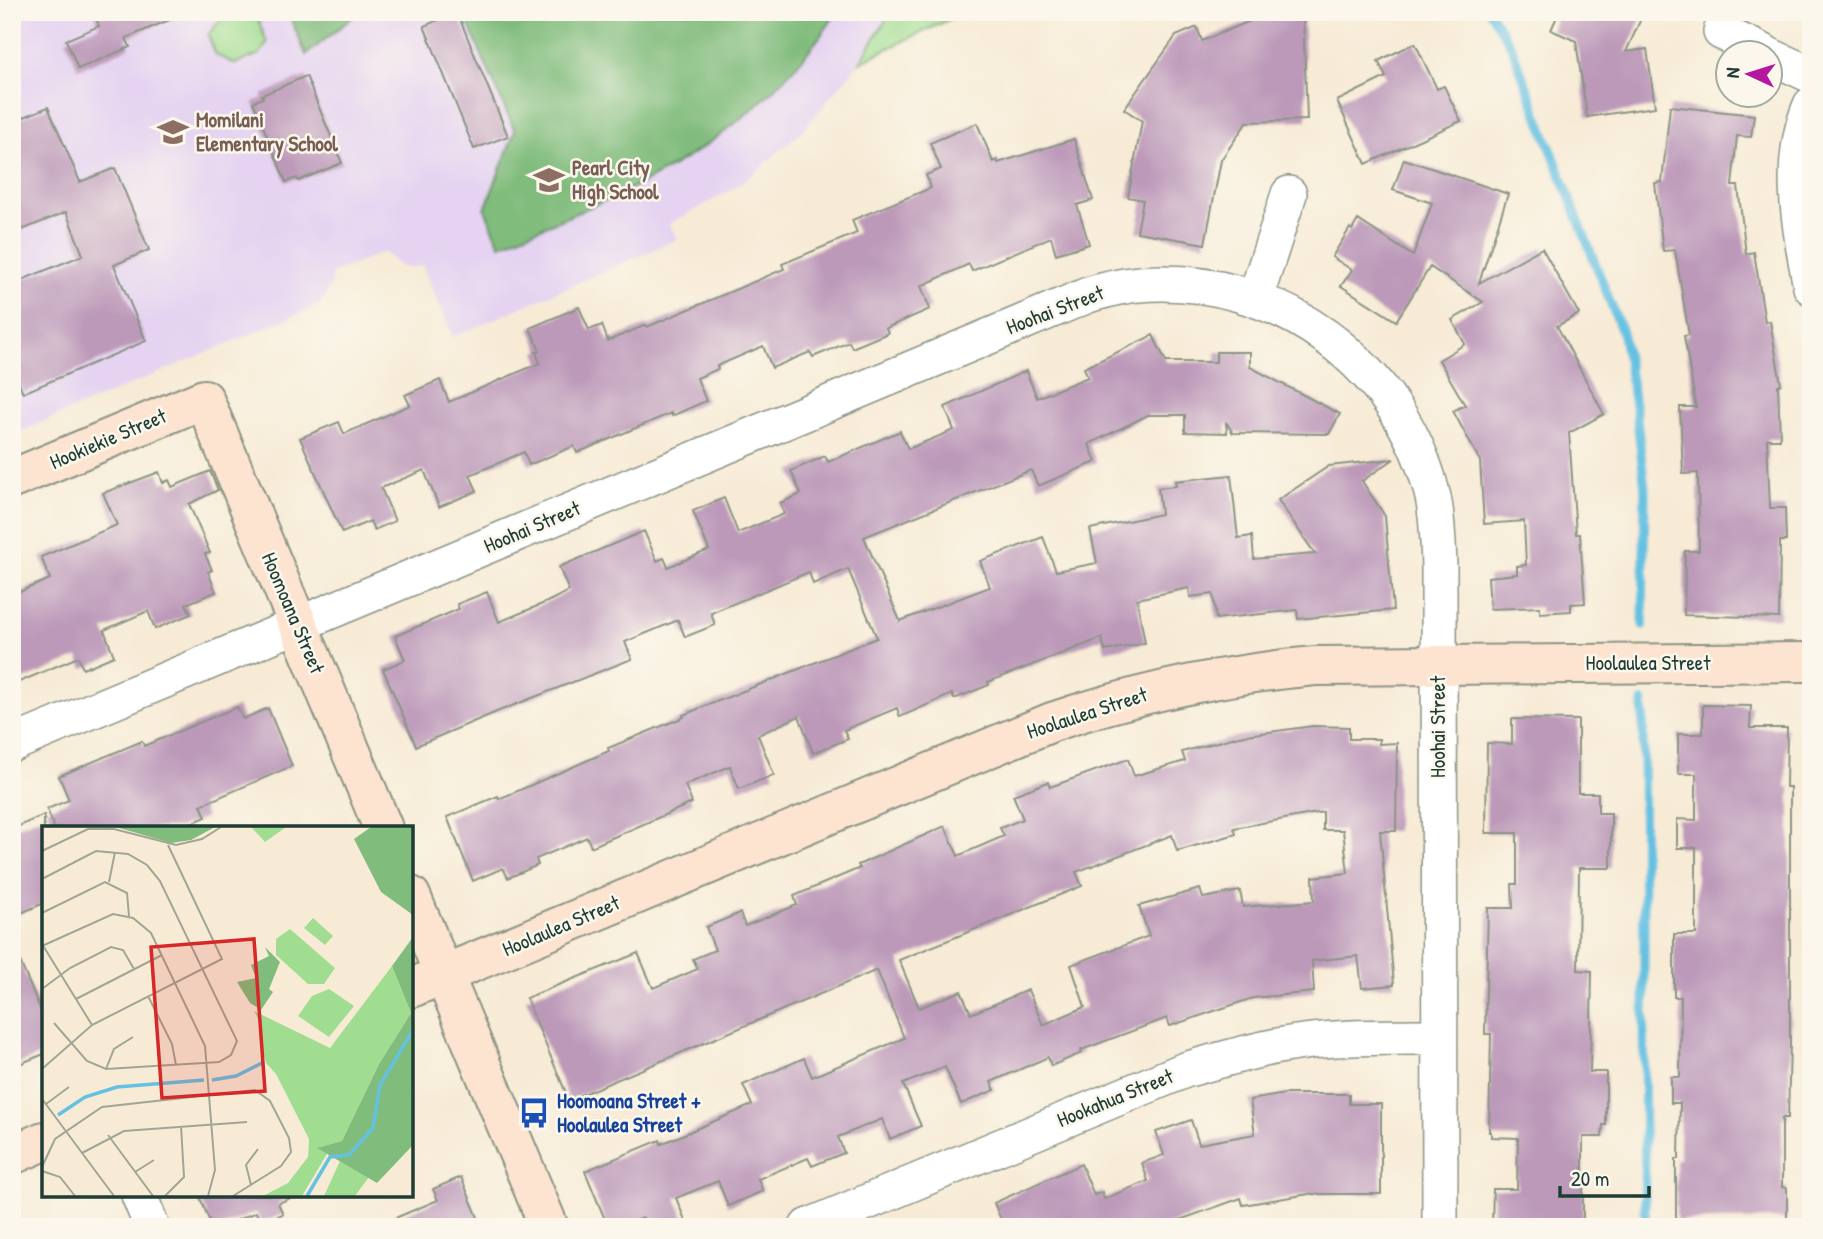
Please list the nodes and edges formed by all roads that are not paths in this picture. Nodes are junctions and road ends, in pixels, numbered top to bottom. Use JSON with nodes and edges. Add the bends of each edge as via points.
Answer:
{"nodes":[{"id":1,"x":1720,"y":32,"type":"dead end"},
{"id":2,"x":1733,"y":38,"type":"edge"},
{"id":3,"x":1784,"y":62,"type":"edge"},
{"id":4,"x":1811,"y":75,"type":"edge"},
{"id":5,"x":1811,"y":104,"type":"edge"},
{"id":6,"x":1289,"y":194,"type":"dead end"},
{"id":7,"x":1811,"y":287,"type":"edge"},
{"id":8,"x":1255,"y":299,"type":"junction"},
{"id":9,"x":204,"y":399,"type":"joint"},
{"id":10,"x":12,"y":479,"type":"edge"},
{"id":11,"x":298,"y":625,"type":"junction"},
{"id":12,"x":1811,"y":663,"type":"edge"},
{"id":13,"x":1438,"y":664,"type":"junction"},
{"id":14,"x":12,"y":744,"type":"edge"},
{"id":15,"x":382,"y":826,"type":"edge"},
{"id":16,"x":413,"y":906,"type":"edge"},
{"id":17,"x":428,"y":981,"type":"edge"},
{"id":18,"x":1439,"y":1037,"type":"junction"},
{"id":19,"x":42,"y":1143,"type":"edge"},
{"id":20,"x":12,"y":1155,"type":"edge"},
{"id":21,"x":140,"y":1197,"type":"edge"},
{"id":22,"x":152,"y":1227,"type":"edge"},
{"id":23,"x":549,"y":1227,"type":"edge"},
{"id":24,"x":807,"y":1227,"type":"edge"},
{"id":25,"x":1440,"y":1227,"type":"edge"}],
"edges":[{"from":1,"to":2,"type":"street"},
{"from":3,"to":4,"type":"street"},
{"from":5,"to":7,"type":"street","via":[[1799,148],[1797,182]]},
{"from":6,"to":8,"type":"street"},
{"from":8,"to":11,"type":"street","name":"Hoohai Street","via":[[1206,286],[1170,283],[1088,295]]},
{"from":8,"to":13,"type":"street","name":"Hoohai Street","via":[[1281,309],[1336,344],[1364,368],[1407,429],[1424,469],[1438,527]]},
{"from":9,"to":10,"type":"street","name":"Hookiekie Street"},
{"from":9,"to":11,"type":"street","name":"Hoomoana Street"},
{"from":11,"to":14,"type":"street","name":"Hoohai Street"},
{"from":11,"to":15,"type":"street","name":"Hoomoana Street"},
{"from":12,"to":13,"type":"street","name":"Hoolaulea Street"},
{"from":13,"to":17,"type":"street","name":"Hoolaulea Street","via":[[1275,670],[1108,703],[1023,733]]},
{"from":13,"to":18,"type":"street","name":"Hoohai Street"},
{"from":16,"to":17,"type":"street"},
{"from":17,"to":23,"type":"street"},
{"from":18,"to":24,"type":"street","name":"Hookahua Street","via":[[1321,1040],[1185,1070]]},
{"from":18,"to":25,"type":"street","name":"Hoohai Street"},
{"from":19,"to":20,"type":"street"},
{"from":21,"to":22,"type":"street"}]}
